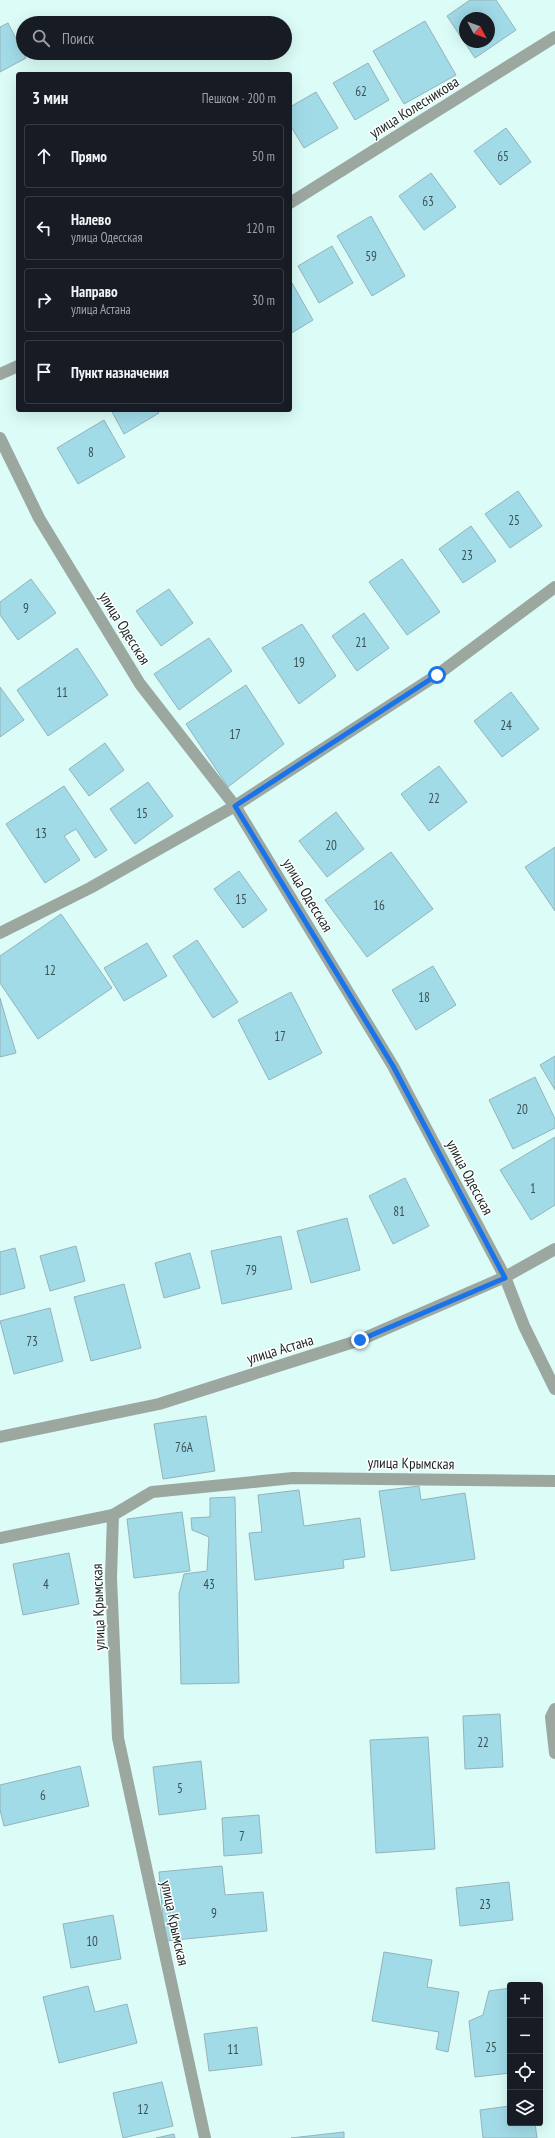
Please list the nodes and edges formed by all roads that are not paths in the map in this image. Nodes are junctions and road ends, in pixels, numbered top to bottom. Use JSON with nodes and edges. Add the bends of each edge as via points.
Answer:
{"nodes":[{"id":1,"x":555,"y":38,"type":"edge"},
{"id":2,"x":292,"y":202,"type":"edge"},
{"id":3,"x":16,"y":367,"type":"edge"},
{"id":4,"x":0,"y":374,"type":"edge"},
{"id":5,"x":0,"y":438,"type":"edge"},
{"id":6,"x":555,"y":587,"type":"edge"},
{"id":7,"x":235,"y":806,"type":"junction"},
{"id":8,"x":0,"y":933,"type":"edge"},
{"id":9,"x":555,"y":1249,"type":"edge"},
{"id":10,"x":505,"y":1278,"type":"junction"},
{"id":11,"x":555,"y":1389,"type":"edge"},
{"id":12,"x":0,"y":1437,"type":"edge"},
{"id":13,"x":555,"y":1481,"type":"edge"},
{"id":14,"x":114,"y":1515,"type":"junction"},
{"id":15,"x":0,"y":1538,"type":"edge"},
{"id":16,"x":555,"y":1709,"type":"edge"},
{"id":17,"x":555,"y":1753,"type":"edge"},
{"id":18,"x":205,"y":2138,"type":"edge"}],
"edges":[{"from":1,"to":2,"type":"street","name":"улица Колесникова"},
{"from":3,"to":4,"type":"street"},
{"from":5,"to":7,"type":"street","name":"улица Одесская","via":[[38,518],[140,684]]},
{"from":6,"to":7,"type":"street","via":[[437,675]]},
{"from":7,"to":8,"type":"street","via":[[90,888]]},
{"from":7,"to":10,"type":"street","name":"улица Одесская","via":[[393,1066]]},
{"from":9,"to":10,"type":"street","name":"улица Астана"},
{"from":10,"to":11,"type":"street","name":"улица Одесская","via":[[524,1326]]},
{"from":10,"to":12,"type":"street","name":"улица Астана","via":[[338,1348],[159,1404]]},
{"from":13,"to":14,"type":"street","name":"улица Крымская","via":[[294,1478],[152,1492]]},
{"from":14,"to":15,"type":"street"},
{"from":14,"to":18,"type":"street","name":"улица Крымская","via":[[111,1578],[118,1738]]},
{"from":16,"to":17,"type":"street","via":[[551,1718]]}]}
